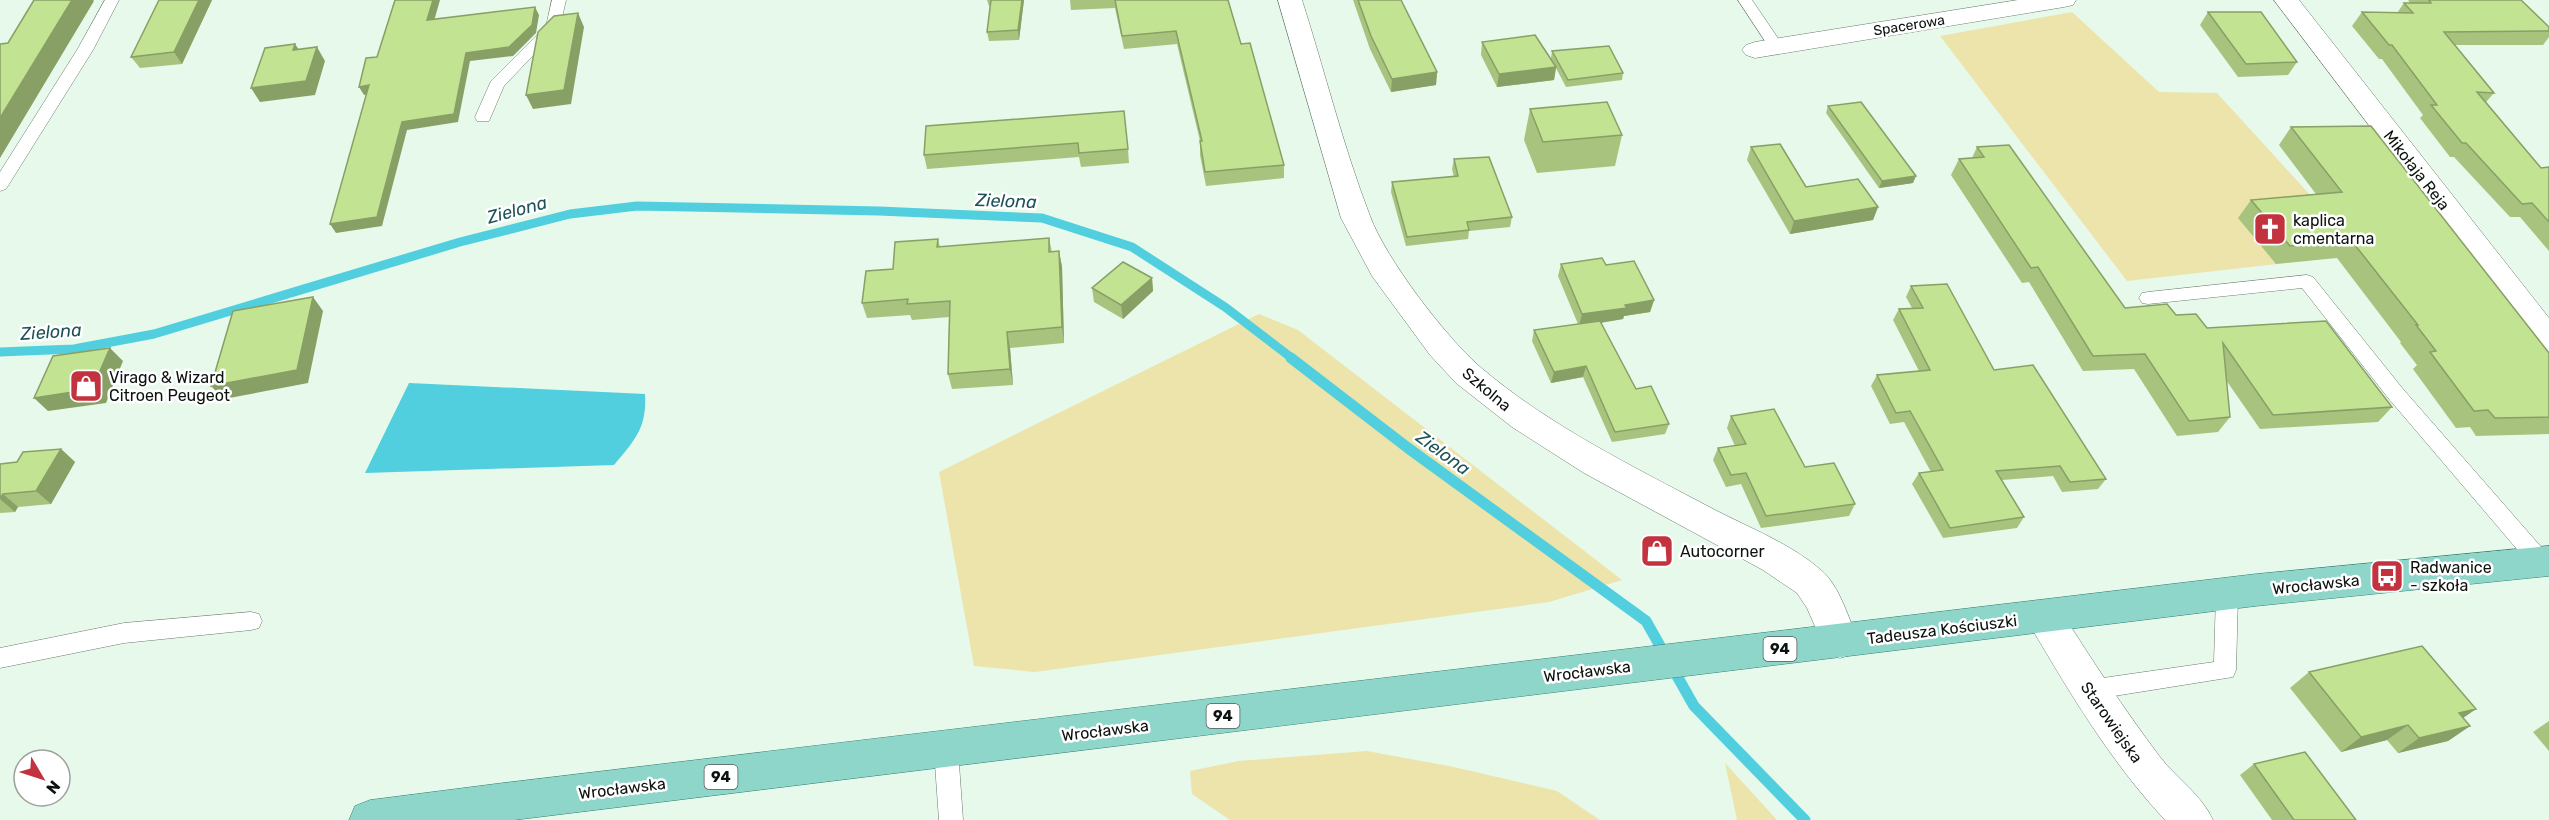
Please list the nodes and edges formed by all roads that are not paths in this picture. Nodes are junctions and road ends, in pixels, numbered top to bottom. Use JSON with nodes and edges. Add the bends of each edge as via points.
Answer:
{"nodes":[{"id":1,"x":112,"y":0,"type":"edge"},
{"id":2,"x":559,"y":0,"type":"edge"},
{"id":3,"x":1290,"y":0,"type":"edge"},
{"id":4,"x":1745,"y":0,"type":"edge"},
{"id":5,"x":2064,"y":0,"type":"edge"},
{"id":6,"x":2286,"y":0,"type":"edge"},
{"id":7,"x":1765,"y":49,"type":"joint"},
{"id":8,"x":483,"y":117,"type":"dead end"},
{"id":9,"x":0,"y":185,"type":"edge"},
{"id":10,"x":2148,"y":297,"type":"dead end"},
{"id":11,"x":2549,"y":340,"type":"edge"},
{"id":12,"x":2545,"y":561,"type":"edge"},
{"id":13,"x":2227,"y":596,"type":"junction"},
{"id":14,"x":2044,"y":616,"type":"junction"},
{"id":15,"x":251,"y":621,"type":"dead end"},
{"id":16,"x":1840,"y":642,"type":"junction"},
{"id":17,"x":0,"y":658,"type":"edge"},
{"id":18,"x":2089,"y":690,"type":"junction"},
{"id":19,"x":946,"y":750,"type":"junction"},
{"id":20,"x":442,"y":816,"type":"edge"},
{"id":21,"x":370,"y":820,"type":"edge"},
{"id":22,"x":951,"y":820,"type":"edge"},
{"id":23,"x":2192,"y":820,"type":"edge"}],
"edges":[{"from":1,"to":9,"type":"lane"},
{"from":2,"to":8,"type":"lane","via":[[553,27],[497,84]]},
{"from":3,"to":16,"type":"street","name":"Szkolna","via":[[1356,218],[1383,269],[1441,347],[1467,374],[1524,418],[1596,463],[1776,559],[1810,582]]},
{"from":4,"to":7,"type":"lane"},
{"from":5,"to":7,"type":"street","name":"Spacerowa"},
{"from":6,"to":11,"type":"street","name":"Mikołaja Reja"},
{"from":10,"to":12,"type":"lane","via":[[2307,281],[2396,394]]},
{"from":12,"to":13,"type":"main road","name":"Wrocławska","number":"94"},
{"from":13,"to":14,"type":"main road","number":"94"},
{"from":13,"to":18,"type":"lane","via":[[2225,670]]},
{"from":14,"to":16,"type":"main road","name":"Tadeusza Kościuszki","number":"94"},
{"from":14,"to":18,"type":"street","name":"Starowiejska"},
{"from":15,"to":17,"type":"lane","via":[[124,633]]},
{"from":16,"to":19,"type":"main road","name":"Wrocławska","number":"94"},
{"from":18,"to":23,"type":"street","name":"Starowiejska","via":[[2148,773]]},
{"from":19,"to":20,"type":"main road","name":"Wrocławska","number":"94","via":[[503,802]]},
{"from":19,"to":22,"type":"lane"},
{"from":20,"to":21,"type":"main road","name":"Wrocławska","number":"94"}]}
